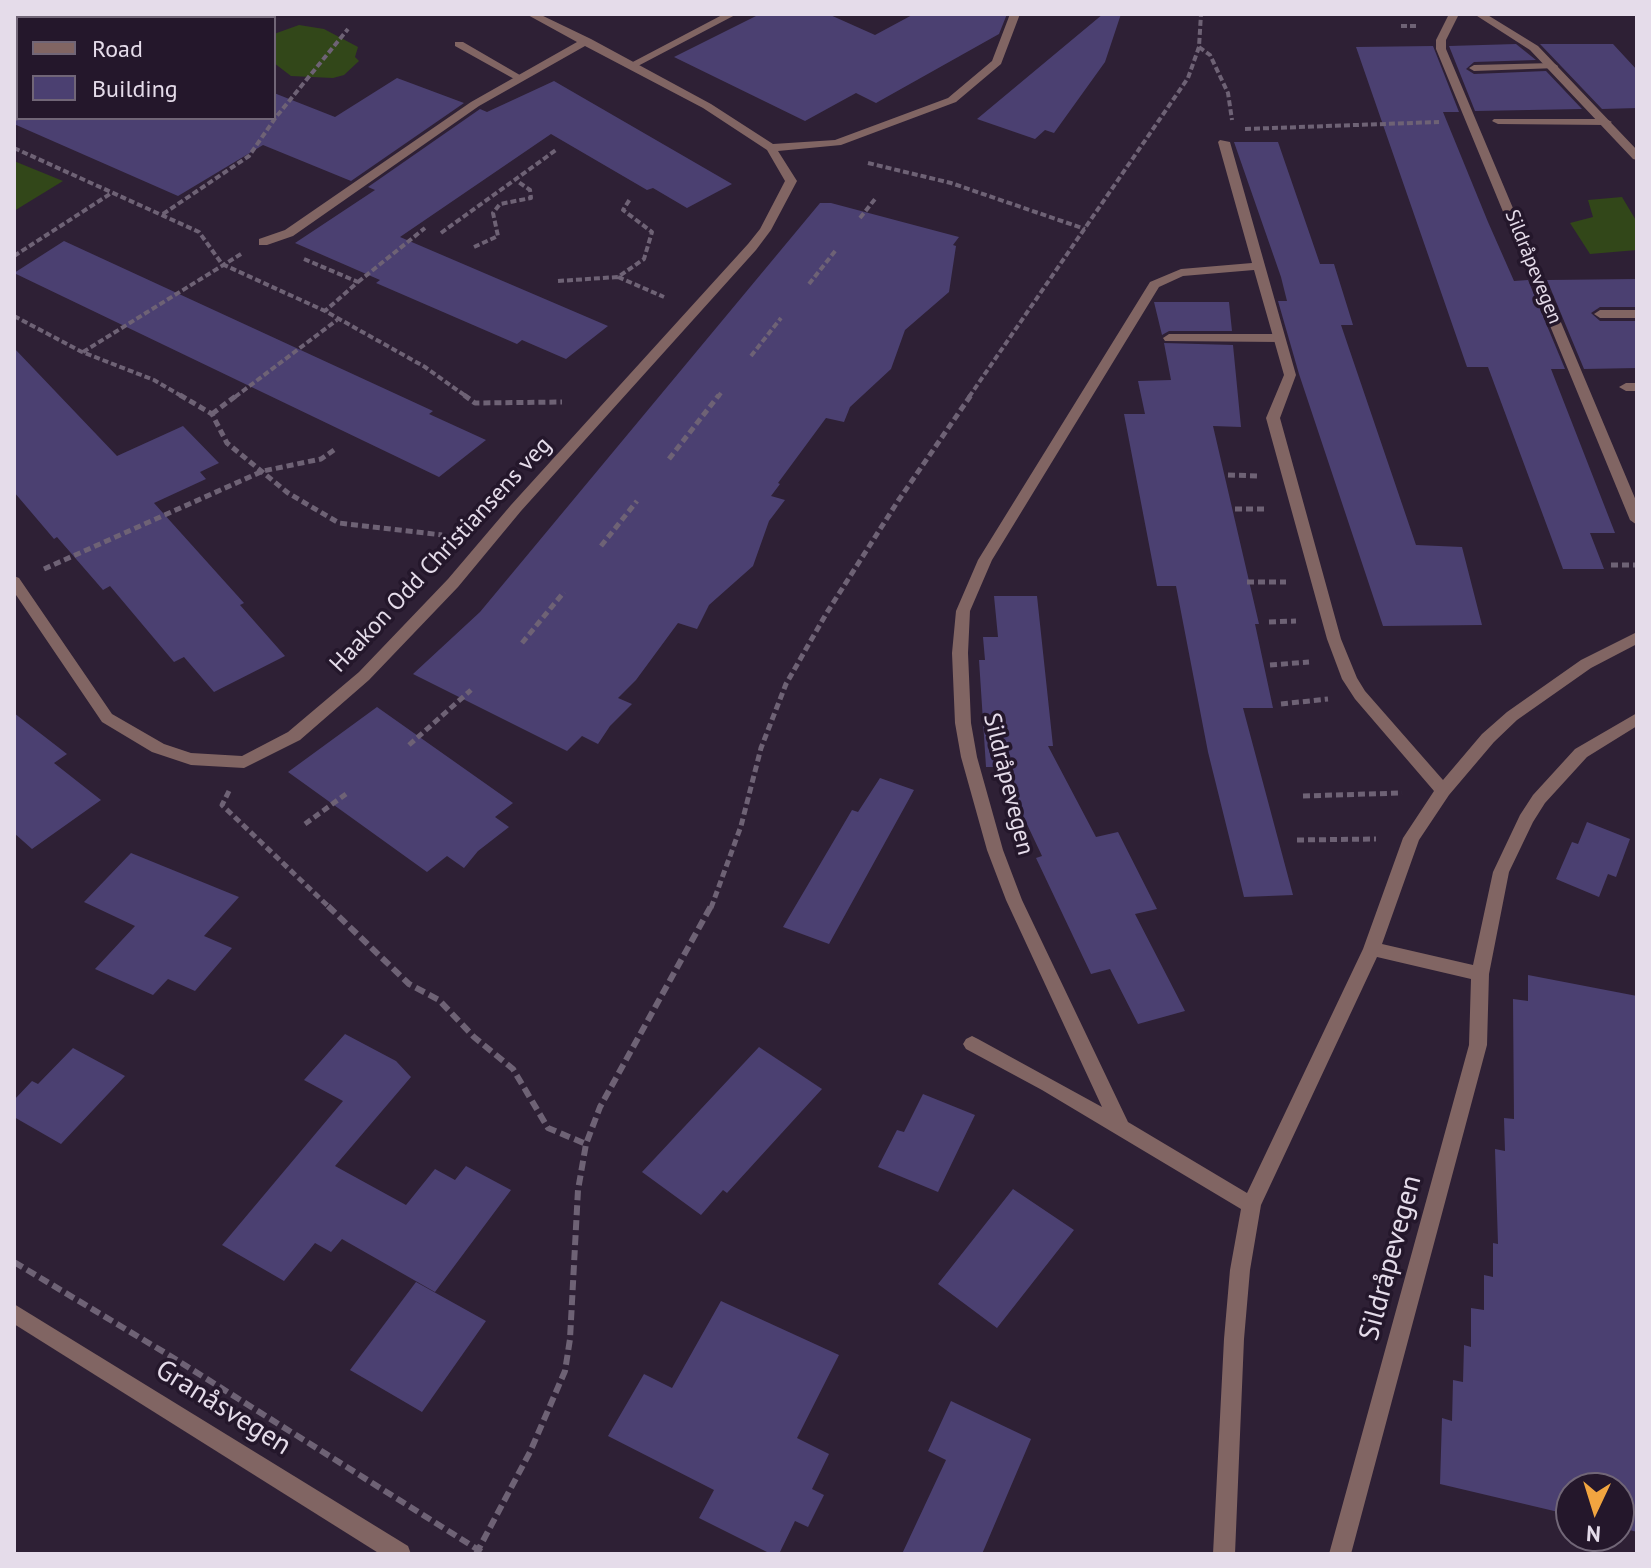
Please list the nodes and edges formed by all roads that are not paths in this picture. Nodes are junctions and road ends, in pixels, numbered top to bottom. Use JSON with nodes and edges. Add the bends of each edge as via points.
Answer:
{"nodes":[{"id":1,"x":531,"y":14,"type":"edge"},
{"id":2,"x":732,"y":14,"type":"edge"},
{"id":3,"x":1015,"y":14,"type":"edge"},
{"id":4,"x":1454,"y":14,"type":"edge"},
{"id":5,"x":1479,"y":14,"type":"edge"},
{"id":6,"x":587,"y":41,"type":"junction"},
{"id":7,"x":459,"y":44,"type":"dead end"},
{"id":8,"x":632,"y":65,"type":"junction"},
{"id":9,"x":1553,"y":66,"type":"junction"},
{"id":10,"x":1474,"y":68,"type":"dead end"},
{"id":11,"x":520,"y":78,"type":"junction"},
{"id":12,"x":1498,"y":121,"type":"dead end"},
{"id":13,"x":1606,"y":122,"type":"junction"},
{"id":14,"x":1228,"y":137,"type":"road end"},
{"id":15,"x":771,"y":148,"type":"junction"},
{"id":16,"x":1637,"y":157,"type":"edge"},
{"id":17,"x":263,"y":242,"type":"road end"},
{"id":18,"x":1258,"y":266,"type":"junction"},
{"id":19,"x":1600,"y":314,"type":"dead end"},
{"id":20,"x":1637,"y":314,"type":"edge"},
{"id":21,"x":1169,"y":338,"type":"dead end"},
{"id":22,"x":1279,"y":338,"type":"junction"},
{"id":23,"x":1637,"y":520,"type":"edge"},
{"id":24,"x":14,"y":582,"type":"edge"},
{"id":25,"x":1637,"y":637,"type":"edge"},
{"id":26,"x":1637,"y":719,"type":"edge"},
{"id":27,"x":1443,"y":791,"type":"junction"},
{"id":28,"x":1372,"y":949,"type":"junction"},
{"id":29,"x":1480,"y":974,"type":"junction"},
{"id":30,"x":972,"y":1044,"type":"dead end"},
{"id":31,"x":1123,"y":1131,"type":"junction"},
{"id":32,"x":1251,"y":1205,"type":"junction"},
{"id":33,"x":14,"y":1313,"type":"edge"},
{"id":34,"x":400,"y":1554,"type":"edge"},
{"id":35,"x":1224,"y":1554,"type":"edge"},
{"id":36,"x":1340,"y":1554,"type":"edge"}],
"edges":[{"from":1,"to":6,"type":"street","name":"Haakon Odd Christiansens veg"},
{"from":2,"to":8,"type":"street"},
{"from":3,"to":15,"type":"street","via":[[997,62],[952,100],[837,143]]},
{"from":4,"to":23,"type":"street","name":"Sildråpevegen","via":[[1441,49]]},
{"from":5,"to":9,"type":"street","via":[[1520,37]]},
{"from":6,"to":8,"type":"street","name":"Haakon Odd Christiansens veg"},
{"from":6,"to":11,"type":"street"},
{"from":7,"to":11,"type":"street"},
{"from":8,"to":15,"type":"street","name":"Haakon Odd Christiansens veg"},
{"from":9,"to":10,"type":"street"},
{"from":9,"to":13,"type":"street"},
{"from":11,"to":17,"type":"street","via":[[289,233]]},
{"from":12,"to":13,"type":"street"},
{"from":13,"to":16,"type":"street"},
{"from":14,"to":18,"type":"street"},
{"from":15,"to":24,"type":"street","name":"Haakon Odd Christiansens veg","via":[[791,181],[752,247],[453,583],[364,676],[294,736],[244,762],[191,759],[158,748],[107,718]]},
{"from":18,"to":22,"type":"street"},
{"from":18,"to":31,"type":"street","name":"Sildråpevegen","via":[[1181,273],[1154,285],[985,560],[963,611],[963,723],[995,850]]},
{"from":19,"to":20,"type":"street"},
{"from":21,"to":22,"type":"street"},
{"from":22,"to":27,"type":"street","via":[[1290,375],[1273,418],[1334,639],[1360,695]]},
{"from":25,"to":27,"type":"street","via":[[1586,664],[1512,716]]},
{"from":26,"to":29,"type":"street","name":"Sildråpevegen","via":[[1581,753],[1526,819],[1501,872]]},
{"from":27,"to":28,"type":"street","via":[[1411,838]]},
{"from":28,"to":29,"type":"street"},
{"from":28,"to":32,"type":"street"},
{"from":29,"to":36,"type":"street","name":"Sildråpevegen","via":[[1478,1045]]},
{"from":30,"to":31,"type":"street"},
{"from":31,"to":32,"type":"street"},
{"from":32,"to":35,"type":"street","via":[[1234,1339]]},
{"from":33,"to":34,"type":"street","name":"Granåsvegen"}]}
